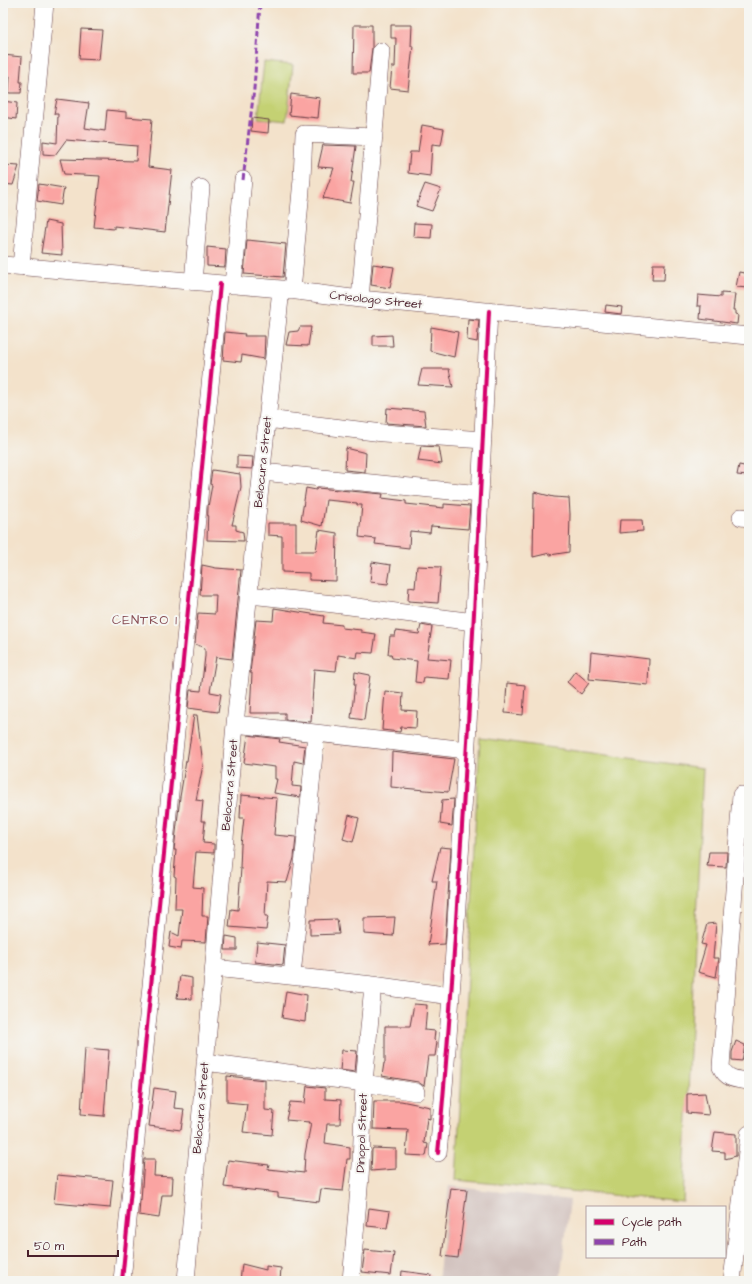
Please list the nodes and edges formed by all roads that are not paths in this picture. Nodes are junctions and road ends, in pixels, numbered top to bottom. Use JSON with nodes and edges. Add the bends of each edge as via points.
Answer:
{"nodes":[{"id":1,"x":45,"y":3,"type":"edge"},
{"id":2,"x":381,"y":50,"type":"dead end"},
{"id":3,"x":374,"y":137,"type":"junction"},
{"id":4,"x":243,"y":180,"type":"dead end"},
{"id":5,"x":201,"y":188,"type":"dead end"},
{"id":6,"x":3,"y":265,"type":"edge"},
{"id":7,"x":21,"y":267,"type":"junction"},
{"id":8,"x":193,"y":282,"type":"junction"},
{"id":9,"x":226,"y":284,"type":"junction"},
{"id":10,"x":286,"y":290,"type":"junction"},
{"id":11,"x":360,"y":299,"type":"junction"},
{"id":12,"x":489,"y":311,"type":"junction"},
{"id":13,"x":749,"y":336,"type":"edge"},
{"id":14,"x":267,"y":419,"type":"junction"},
{"id":15,"x":483,"y":440,"type":"junction"},
{"id":16,"x":262,"y":472,"type":"junction"},
{"id":17,"x":480,"y":494,"type":"junction"},
{"id":18,"x":249,"y":595,"type":"junction"},
{"id":19,"x":474,"y":622,"type":"junction"},
{"id":20,"x":235,"y":724,"type":"junction"},
{"id":21,"x":316,"y":734,"type":"junction"},
{"id":22,"x":467,"y":750,"type":"junction"},
{"id":23,"x":741,"y":795,"type":"dead end"},
{"id":24,"x":214,"y":968,"type":"junction"},
{"id":25,"x":292,"y":976,"type":"junction"},
{"id":26,"x":373,"y":985,"type":"junction"},
{"id":27,"x":451,"y":996,"type":"junction"},
{"id":28,"x":206,"y":1062,"type":"junction"},
{"id":29,"x":749,"y":1081,"type":"edge"},
{"id":30,"x":364,"y":1083,"type":"junction"},
{"id":31,"x":416,"y":1092,"type":"dead end"},
{"id":32,"x":749,"y":1134,"type":"edge"},
{"id":33,"x":438,"y":1152,"type":"dead end"},
{"id":34,"x":122,"y":1281,"type":"edge"},
{"id":35,"x":186,"y":1281,"type":"edge"},
{"id":36,"x":351,"y":1281,"type":"edge"},
{"id":37,"x":732,"y":1281,"type":"edge"}],
"edges":[{"from":1,"to":7,"type":"street"},
{"from":2,"to":3,"type":"street"},
{"from":3,"to":10,"type":"street","name":"Belocura Street","via":[[304,134],[302,179]]},
{"from":3,"to":11,"type":"street"},
{"from":4,"to":9,"type":"street"},
{"from":5,"to":8,"type":"street"},
{"from":6,"to":7,"type":"street","name":"Crisologo Street"},
{"from":7,"to":8,"type":"street","name":"Crisologo Street"},
{"from":8,"to":9,"type":"street","name":"Crisologo Street"},
{"from":9,"to":10,"type":"street","name":"Crisologo Street"},
{"from":9,"to":34,"type":"street"},
{"from":10,"to":11,"type":"street","name":"Crisologo Street"},
{"from":10,"to":14,"type":"street","name":"Belocura Street"},
{"from":11,"to":12,"type":"street","name":"Crisologo Street"},
{"from":12,"to":13,"type":"street","name":"Crisologo Street"},
{"from":12,"to":15,"type":"street"},
{"from":14,"to":15,"type":"street","via":[[383,433]]},
{"from":14,"to":16,"type":"street","name":"Belocura Street"},
{"from":15,"to":17,"type":"street"},
{"from":16,"to":17,"type":"street"},
{"from":16,"to":18,"type":"street","name":"Belocura Street"},
{"from":17,"to":19,"type":"street"},
{"from":18,"to":19,"type":"street"},
{"from":18,"to":20,"type":"street","name":"Belocura Street"},
{"from":19,"to":22,"type":"street"},
{"from":20,"to":21,"type":"street"},
{"from":20,"to":24,"type":"street","name":"Belocura Street"},
{"from":21,"to":22,"type":"street"},
{"from":21,"to":25,"type":"street"},
{"from":22,"to":27,"type":"street"},
{"from":23,"to":29,"type":"street","via":[[721,1067],[728,1077]]},
{"from":24,"to":25,"type":"street"},
{"from":24,"to":28,"type":"street","name":"Belocura Street"},
{"from":25,"to":26,"type":"street"},
{"from":26,"to":27,"type":"street"},
{"from":26,"to":30,"type":"street","name":"Dinopol Street"},
{"from":27,"to":33,"type":"street"},
{"from":28,"to":30,"type":"street"},
{"from":28,"to":35,"type":"street","name":"Belocura Street"},
{"from":30,"to":31,"type":"street"},
{"from":30,"to":36,"type":"street","name":"Dinopol Street","via":[[361,1165]]},
{"from":32,"to":37,"type":"street"}]}
